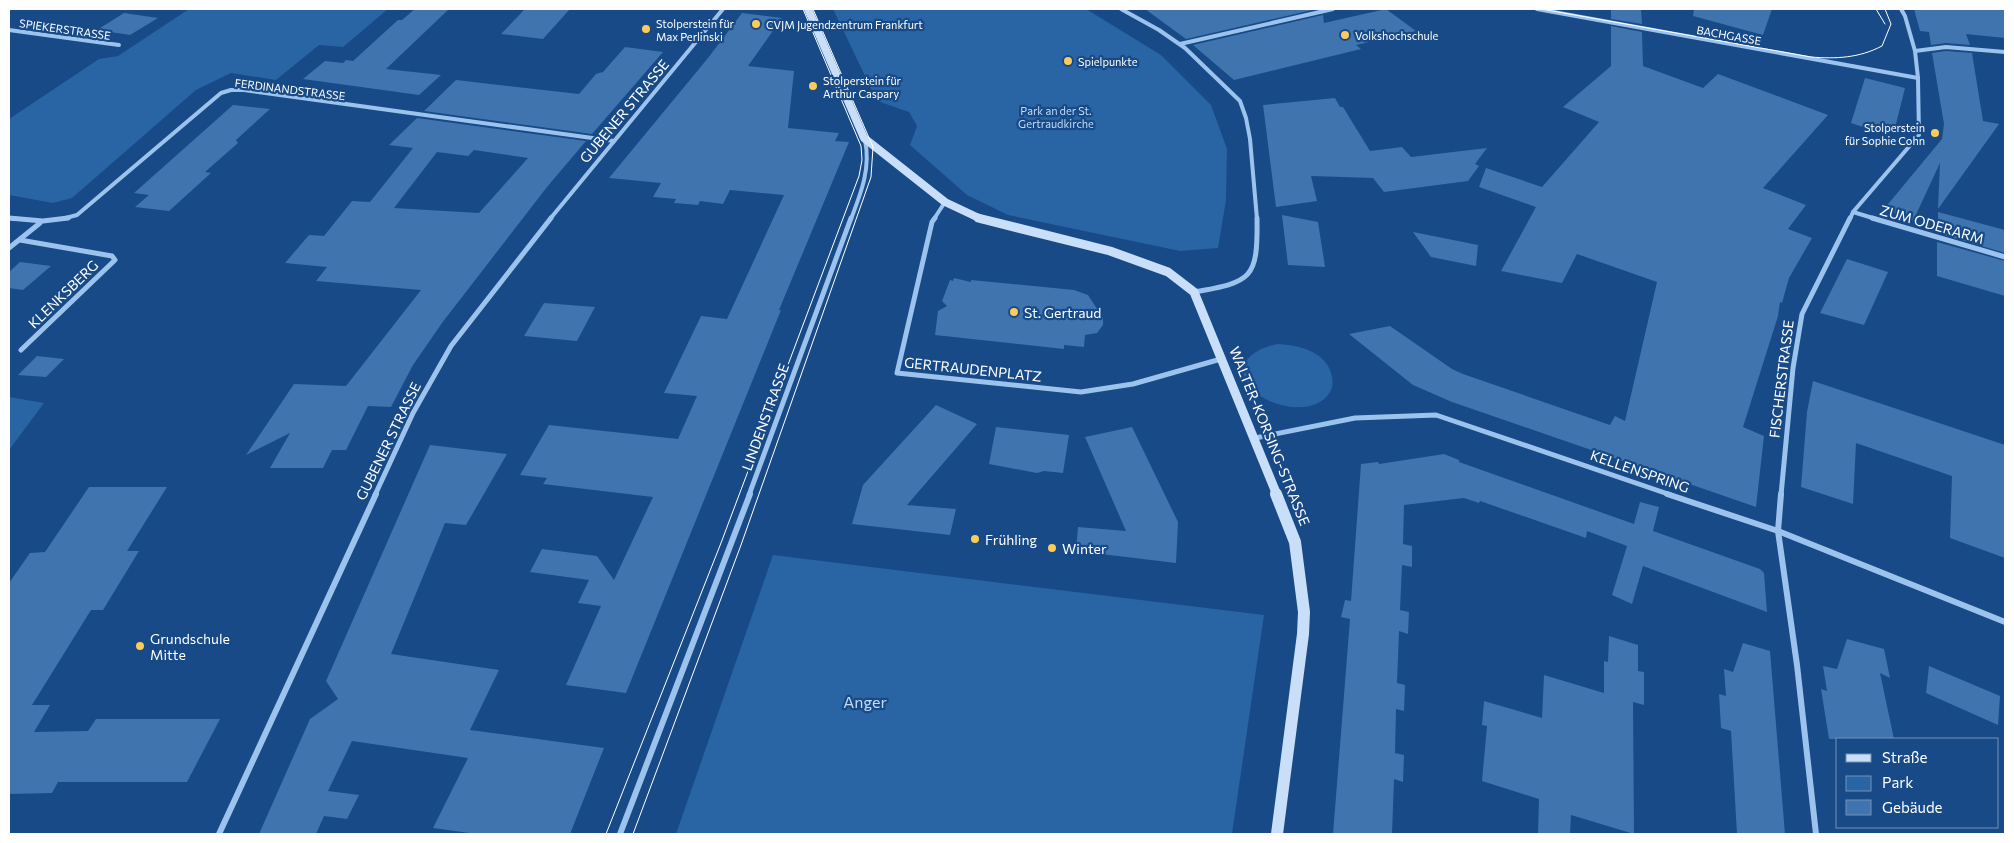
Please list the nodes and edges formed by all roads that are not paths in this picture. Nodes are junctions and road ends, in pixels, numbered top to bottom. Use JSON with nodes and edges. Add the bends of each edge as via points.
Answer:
{"nodes":[{"id":1,"x":724,"y":9,"type":"edge"},
{"id":2,"x":808,"y":9,"type":"edge"},
{"id":3,"x":1122,"y":9,"type":"edge"},
{"id":4,"x":1333,"y":9,"type":"edge"},
{"id":5,"x":1537,"y":9,"type":"edge"},
{"id":6,"x":1901,"y":9,"type":"edge"},
{"id":7,"x":9,"y":30,"type":"edge"},
{"id":8,"x":1180,"y":44,"type":"junction"},
{"id":9,"x":119,"y":45,"type":"dead end"},
{"id":10,"x":1915,"y":51,"type":"junction"},
{"id":11,"x":2005,"y":52,"type":"edge"},
{"id":12,"x":1918,"y":78,"type":"junction"},
{"id":13,"x":864,"y":138,"type":"junction"},
{"id":14,"x":614,"y":141,"type":"junction"},
{"id":15,"x":945,"y":202,"type":"junction"},
{"id":16,"x":1853,"y":212,"type":"junction"},
{"id":17,"x":9,"y":218,"type":"edge"},
{"id":18,"x":40,"y":223,"type":"junction"},
{"id":19,"x":20,"y":240,"type":"junction"},
{"id":20,"x":9,"y":248,"type":"edge"},
{"id":21,"x":2005,"y":257,"type":"edge"},
{"id":22,"x":1194,"y":292,"type":"junction"},
{"id":23,"x":21,"y":350,"type":"dead end"},
{"id":24,"x":1221,"y":359,"type":"junction"},
{"id":25,"x":1255,"y":438,"type":"junction"},
{"id":26,"x":1778,"y":531,"type":"junction"},
{"id":27,"x":2005,"y":622,"type":"edge"},
{"id":28,"x":219,"y":834,"type":"edge"},
{"id":29,"x":620,"y":834,"type":"edge"},
{"id":30,"x":1277,"y":834,"type":"edge"},
{"id":31,"x":1816,"y":834,"type":"edge"}],
"edges":[{"from":1,"to":14,"type":"street","name":"GUBENER STRASSE"},
{"from":2,"to":13,"type":"street","name":"LINDENSTRASSE"},
{"from":3,"to":8,"type":"street"},
{"from":4,"to":8,"type":"street"},
{"from":5,"to":12,"type":"street","name":"BACHGASSE"},
{"from":6,"to":10,"type":"street","name":"FISCHERSTRASSE"},
{"from":7,"to":9,"type":"street","name":"SPIEKERSTRASSE"},
{"from":8,"to":22,"type":"street","via":[[1242,104],[1256,196],[1256,245],[1253,269],[1248,277]]},
{"from":10,"to":11,"type":"street","via":[[1946,47]]},
{"from":10,"to":12,"type":"street","name":"FISCHERSTRASSE"},
{"from":12,"to":16,"type":"street","name":"FISCHERSTRASSE","via":[[1918,135]]},
{"from":13,"to":15,"type":"street"},
{"from":13,"to":29,"type":"street","name":"LINDENSTRASSE","via":[[867,147],[865,177],[848,227]]},
{"from":14,"to":18,"type":"street","name":"FERDINANDSTRASSE","via":[[230,90],[221,93],[76,215],[61,221]]},
{"from":14,"to":28,"type":"street","name":"GUBENER STRASSE","via":[[452,346],[412,413]]},
{"from":15,"to":22,"type":"street","via":[[983,220],[1135,260],[1168,272]]},
{"from":15,"to":24,"type":"street","name":"GERTRAUDENPLATZ","via":[[932,222],[897,374],[1081,392],[1133,384]]},
{"from":16,"to":21,"type":"street","name":"ZUM ODERARM"},
{"from":16,"to":26,"type":"street","name":"FISCHERSTRASSE","via":[[1802,314],[1793,368]]},
{"from":17,"to":18,"type":"street","name":"FERDINANDSTRASSE"},
{"from":18,"to":19,"type":"street"},
{"from":19,"to":20,"type":"street"},
{"from":19,"to":23,"type":"street","name":"KLENKSBERG","via":[[112,256],[115,260]]},
{"from":22,"to":24,"type":"street","name":"WALTER-KORSING-STRASSE"},
{"from":24,"to":25,"type":"street","name":"WALTER-KORSING-STRASSE"},
{"from":25,"to":26,"type":"street","name":"KELLENSPRING","via":[[1355,418],[1436,415]]},
{"from":25,"to":30,"type":"street","name":"WALTER-KORSING-STRASSE","via":[[1295,542],[1304,612]]},
{"from":26,"to":27,"type":"street","name":"KELLENSPRING"},
{"from":26,"to":31,"type":"street","name":"FISCHERSTRASSE"}]}
